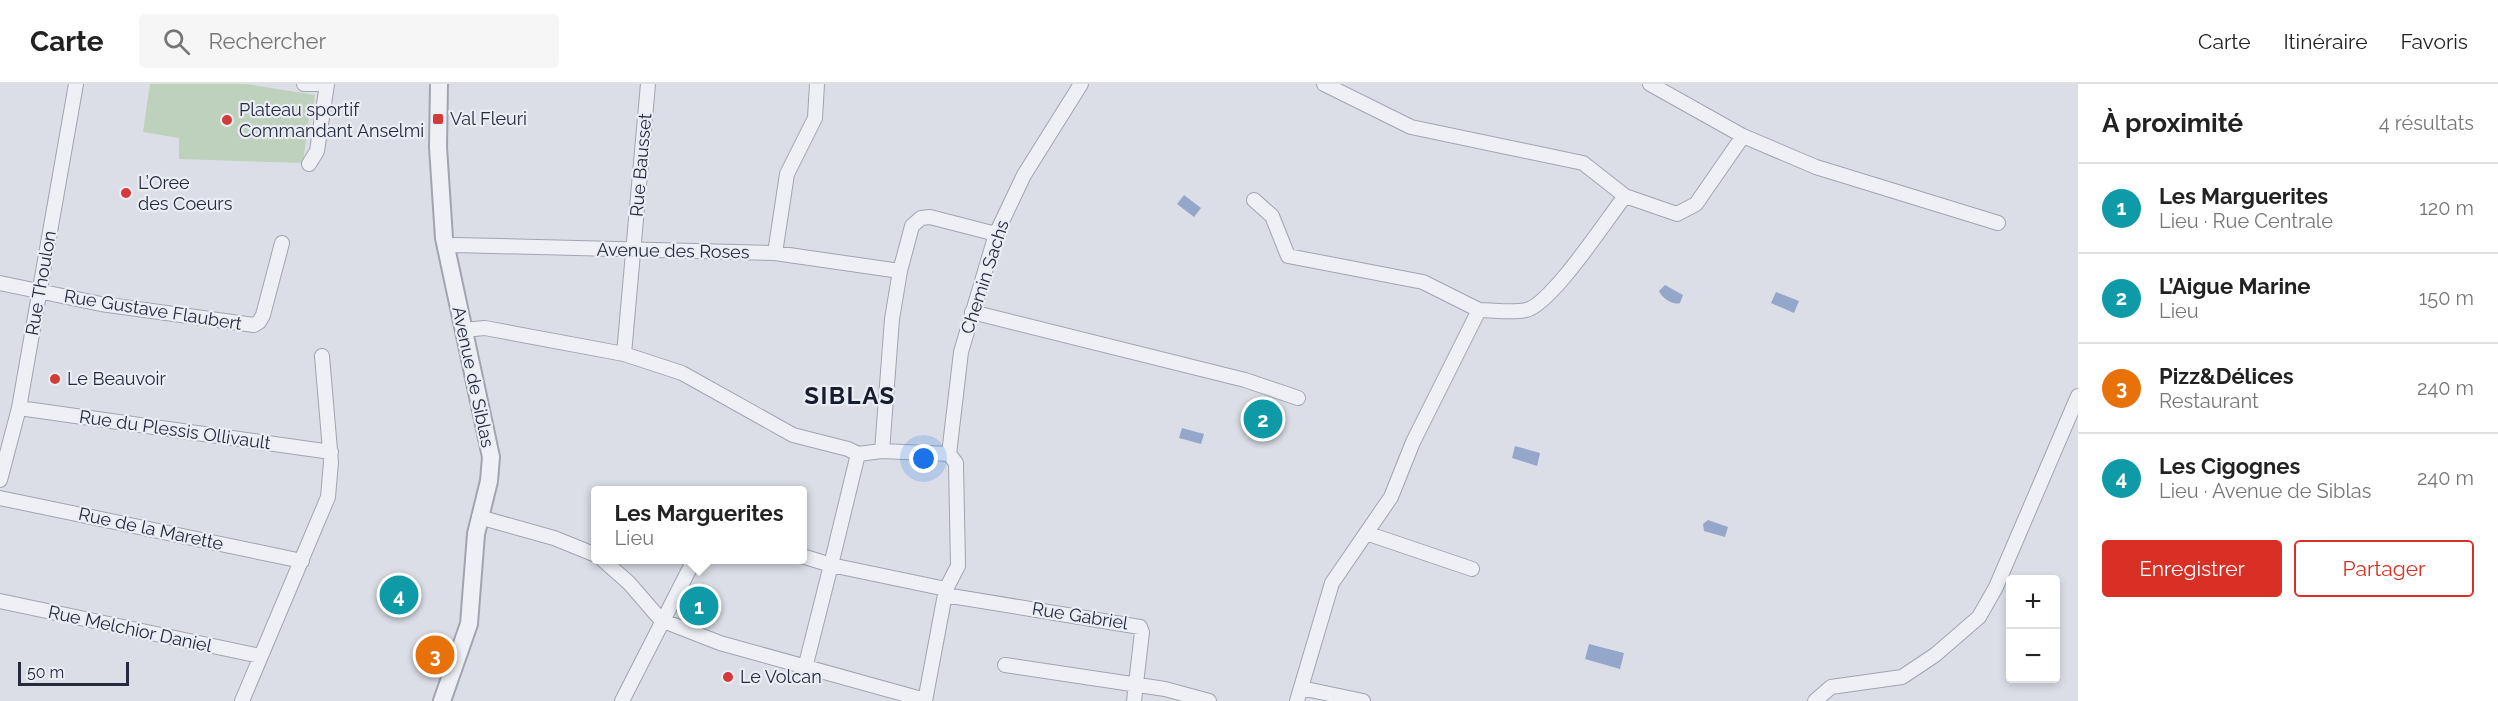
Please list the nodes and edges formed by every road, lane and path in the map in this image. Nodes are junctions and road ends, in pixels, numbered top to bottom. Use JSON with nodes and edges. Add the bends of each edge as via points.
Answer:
{"nodes":[{"id":1,"x":76,"y":84,"type":"edge"},
{"id":2,"x":304,"y":84,"type":"edge"},
{"id":3,"x":320,"y":84,"type":"edge"},
{"id":4,"x":327,"y":84,"type":"edge"},
{"id":5,"x":439,"y":84,"type":"edge"},
{"id":6,"x":648,"y":84,"type":"edge"},
{"id":7,"x":817,"y":84,"type":"edge"},
{"id":8,"x":1081,"y":84,"type":"edge"},
{"id":9,"x":1324,"y":84,"type":"edge"},
{"id":10,"x":1650,"y":84,"type":"edge"},
{"id":11,"x":1743,"y":136,"type":"junction"},
{"id":12,"x":309,"y":164,"type":"dead end"},
{"id":13,"x":1625,"y":196,"type":"junction"},
{"id":14,"x":1254,"y":200,"type":"dead end"},
{"id":15,"x":1998,"y":223,"type":"dead end"},
{"id":16,"x":996,"y":234,"type":"junction"},
{"id":17,"x":282,"y":243,"type":"dead end"},
{"id":18,"x":446,"y":247,"type":"junction"},
{"id":19,"x":633,"y":251,"type":"junction"},
{"id":20,"x":775,"y":253,"type":"junction"},
{"id":21,"x":900,"y":271,"type":"junction"},
{"id":22,"x":0,"y":283,"type":"edge"},
{"id":23,"x":40,"y":292,"type":"junction"},
{"id":24,"x":1479,"y":310,"type":"junction"},
{"id":25,"x":972,"y":312,"type":"junction"},
{"id":26,"x":463,"y":330,"type":"junction"},
{"id":27,"x":624,"y":354,"type":"junction"},
{"id":28,"x":322,"y":356,"type":"dead end"},
{"id":29,"x":2078,"y":396,"type":"edge"},
{"id":30,"x":1298,"y":398,"type":"dead end"},
{"id":31,"x":19,"y":408,"type":"junction"},
{"id":32,"x":882,"y":451,"type":"junction"},
{"id":33,"x":331,"y":452,"type":"junction"},
{"id":34,"x":858,"y":454,"type":"junction"},
{"id":35,"x":949,"y":454,"type":"junction"},
{"id":36,"x":0,"y":480,"type":"edge"},
{"id":37,"x":0,"y":498,"type":"edge"},
{"id":38,"x":479,"y":518,"type":"junction"},
{"id":39,"x":1366,"y":534,"type":"junction"},
{"id":40,"x":591,"y":553,"type":"edge"},
{"id":41,"x":807,"y":557,"type":"edge"},
{"id":42,"x":302,"y":561,"type":"junction"},
{"id":43,"x":608,"y":564,"type":"edge"},
{"id":44,"x":692,"y":564,"type":"edge"},
{"id":45,"x":831,"y":564,"type":"junction"},
{"id":46,"x":1472,"y":569,"type":"dead end"},
{"id":47,"x":945,"y":592,"type":"junction"},
{"id":48,"x":0,"y":601,"type":"edge"},
{"id":49,"x":661,"y":620,"type":"junction"},
{"id":50,"x":260,"y":656,"type":"junction"},
{"id":51,"x":1005,"y":665,"type":"dead end"},
{"id":52,"x":805,"y":668,"type":"junction"},
{"id":53,"x":1136,"y":685,"type":"junction"},
{"id":54,"x":1299,"y":694,"type":"edge"},
{"id":55,"x":242,"y":701,"type":"edge"},
{"id":56,"x":442,"y":701,"type":"edge"},
{"id":57,"x":622,"y":701,"type":"edge"},
{"id":58,"x":925,"y":701,"type":"edge"},
{"id":59,"x":1134,"y":701,"type":"edge"},
{"id":60,"x":1209,"y":701,"type":"edge"},
{"id":61,"x":1363,"y":701,"type":"edge"},
{"id":62,"x":1815,"y":701,"type":"edge"}],
"edges":[{"from":1,"to":23,"type":"street","name":"Rue Thoulon"},
{"from":2,"to":3,"type":"street"},
{"from":4,"to":12,"type":"street","via":[[317,151]]},
{"from":5,"to":18,"type":"street","name":"Avenue de Siblas","via":[[438,147]]},
{"from":6,"to":19,"type":"street","name":"Rue Bausset"},
{"from":7,"to":20,"type":"street","via":[[815,118],[787,174]]},
{"from":8,"to":16,"type":"street","name":"Chemin Sachs","via":[[1024,175]]},
{"from":9,"to":13,"type":"street","via":[[1411,127],[1583,163]]},
{"from":10,"to":11,"type":"street"},
{"from":11,"to":13,"type":"street","via":[[1696,204],[1677,214]]},
{"from":11,"to":15,"type":"street","via":[[1816,166]]},
{"from":13,"to":24,"type":"street","via":[[1562,282],[1527,310]]},
{"from":14,"to":24,"type":"street","via":[[1272,216],[1288,256],[1423,282]]},
{"from":16,"to":21,"type":"street","via":[[921,218],[912,226]]},
{"from":16,"to":25,"type":"street","name":"Chemin Sachs"},
{"from":17,"to":23,"type":"street","name":"Rue Gustave Flaubert","via":[[263,315],[254,325]]},
{"from":18,"to":19,"type":"street","name":"Avenue des Roses"},
{"from":18,"to":26,"type":"street","name":"Avenue de Siblas"},
{"from":19,"to":20,"type":"street","name":"Avenue des Roses"},
{"from":19,"to":27,"type":"street","name":"Rue Bausset"},
{"from":20,"to":21,"type":"street","name":"Avenue des Roses"},
{"from":21,"to":32,"type":"street","via":[[892,319]]},
{"from":22,"to":23,"type":"street","name":"Rue Gustave Flaubert"},
{"from":23,"to":31,"type":"street","name":"Rue Thoulon"},
{"from":24,"to":39,"type":"street","via":[[1413,442],[1391,496]]},
{"from":25,"to":30,"type":"street","via":[[1245,380]]},
{"from":25,"to":35,"type":"street","name":"Chemin Sachs","via":[[959,360]]},
{"from":26,"to":27,"type":"street","via":[[485,328]]},
{"from":26,"to":38,"type":"street","name":"Avenue de Siblas","via":[[490,452],[489,481]]},
{"from":27,"to":34,"type":"street","via":[[691,376],[793,435]]},
{"from":28,"to":33,"type":"street"},
{"from":29,"to":62,"type":"street","via":[[1996,587],[1978,617],[1935,655],[1902,677],[1831,687]]},
{"from":31,"to":33,"type":"street","name":"Rue du Plessis Ollivault"},
{"from":31,"to":36,"type":"street","name":"Rue Thoulon"},
{"from":32,"to":34,"type":"street"},
{"from":32,"to":35,"type":"street"},
{"from":33,"to":42,"type":"street","via":[[328,497]]},
{"from":34,"to":45,"type":"street"},
{"from":35,"to":47,"type":"street","via":[[957,467],[958,566]]},
{"from":37,"to":42,"type":"street","name":"Rue de la Marette"},
{"from":38,"to":40,"type":"street","via":[[554,538]]},
{"from":38,"to":56,"type":"street","name":"Avenue de Siblas","via":[[470,624]]},
{"from":39,"to":46,"type":"street"},
{"from":39,"to":54,"type":"street","via":[[1330,588]]},
{"from":41,"to":45,"type":"street","name":"Rue Gabriel"},
{"from":42,"to":50,"type":"street"},
{"from":43,"to":49,"type":"street"},
{"from":44,"to":49,"type":"street"},
{"from":45,"to":47,"type":"street","name":"Rue Gabriel"},
{"from":45,"to":52,"type":"street"},
{"from":47,"to":53,"type":"street","name":"Rue Gabriel","via":[[1137,625],[1142,632]]},
{"from":47,"to":58,"type":"street"},
{"from":48,"to":50,"type":"street","name":"Rue Melchior Daniel"},
{"from":49,"to":52,"type":"street","via":[[720,643]]},
{"from":49,"to":57,"type":"street"},
{"from":50,"to":55,"type":"street"},
{"from":51,"to":53,"type":"street"},
{"from":52,"to":58,"type":"street"},
{"from":53,"to":59,"type":"street","name":"Rue Gabriel"},
{"from":53,"to":60,"type":"street"},
{"from":54,"to":61,"type":"street"}]}
